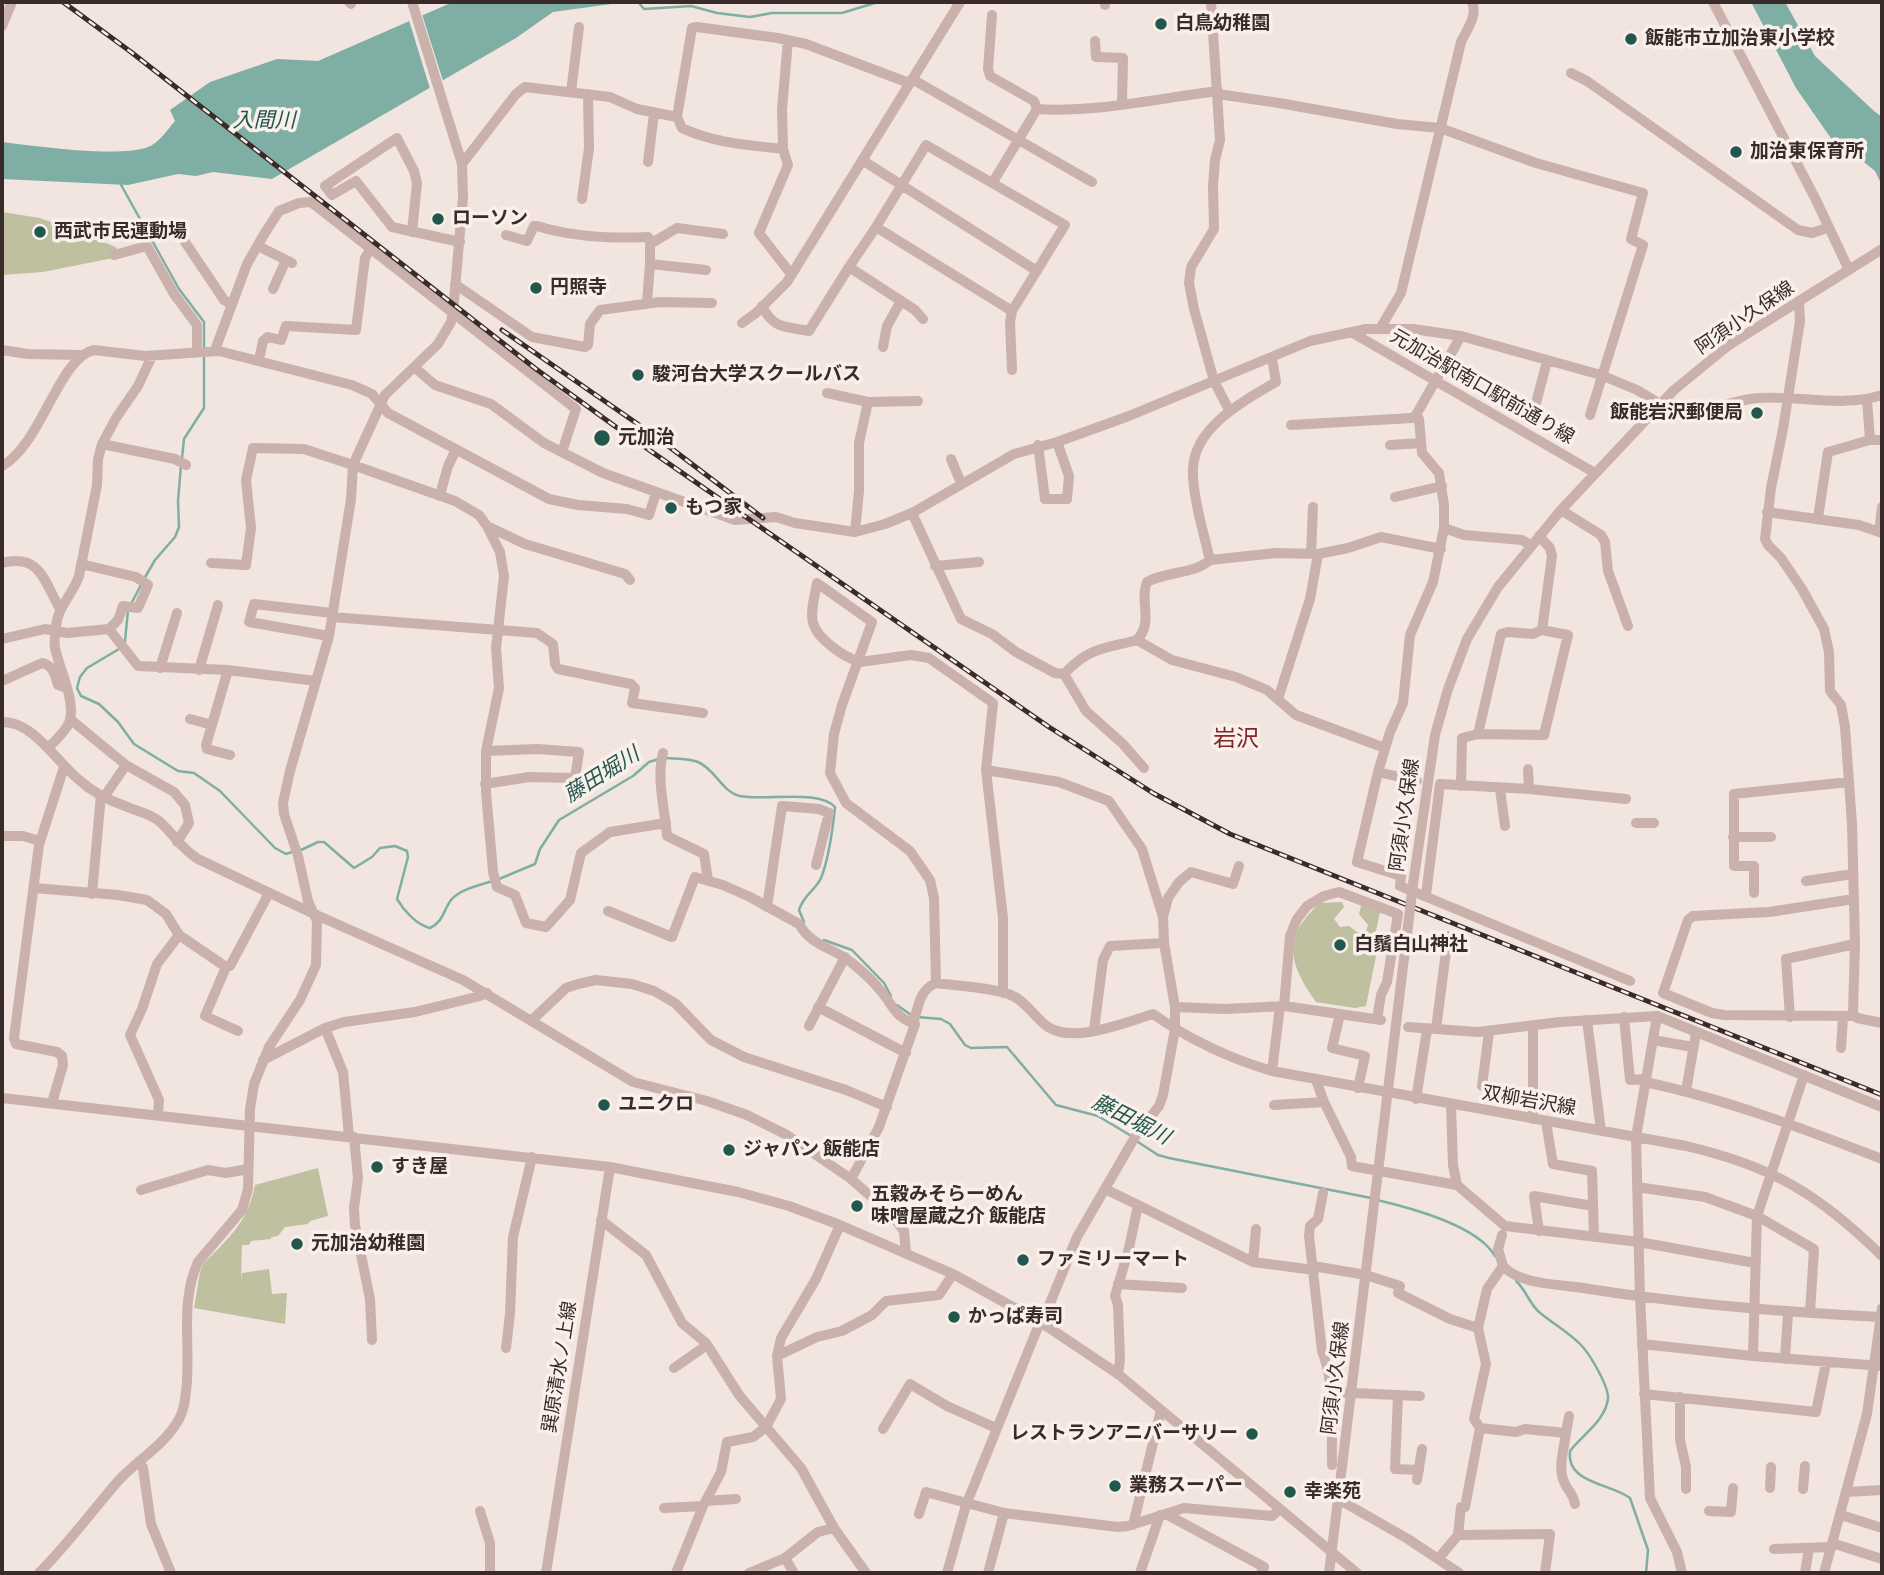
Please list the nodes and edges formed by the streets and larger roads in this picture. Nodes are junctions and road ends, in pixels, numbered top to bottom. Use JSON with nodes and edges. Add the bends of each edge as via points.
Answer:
{"nodes":[{"id":1,"x":12,"y":2,"type":"edge"},
{"id":2,"x":412,"y":2,"type":"edge"},
{"id":3,"x":960,"y":2,"type":"edge"},
{"id":4,"x":1211,"y":2,"type":"edge"},
{"id":5,"x":1472,"y":2,"type":"edge"},
{"id":6,"x":1713,"y":2,"type":"edge"},
{"id":7,"x":992,"y":15,"type":"dead end"},
{"id":8,"x":2,"y":26,"type":"edge"},
{"id":9,"x":579,"y":27,"type":"dead end"},
{"id":10,"x":788,"y":40,"type":"junction"},
{"id":11,"x":1095,"y":41,"type":"dead end"},
{"id":12,"x":1571,"y":73,"type":"dead end"},
{"id":13,"x":910,"y":81,"type":"junction"},
{"id":14,"x":571,"y":92,"type":"junction"},
{"id":15,"x":1218,"y":92,"type":"junction"},
{"id":16,"x":588,"y":94,"type":"junction"},
{"id":17,"x":1122,"y":103,"type":"junction"},
{"id":18,"x":1037,"y":109,"type":"junction"},
{"id":19,"x":654,"y":113,"type":"junction"},
{"id":20,"x":677,"y":117,"type":"junction"},
{"id":21,"x":1440,"y":128,"type":"junction"},
{"id":22,"x":1018,"y":140,"type":"junction"},
{"id":23,"x":783,"y":149,"type":"junction"},
{"id":24,"x":862,"y":160,"type":"junction"},
{"id":25,"x":648,"y":162,"type":"dead end"},
{"id":26,"x":462,"y":164,"type":"junction"},
{"id":27,"x":993,"y":182,"type":"junction"},
{"id":28,"x":1091,"y":182,"type":"dead end"},
{"id":29,"x":902,"y":185,"type":"junction"},
{"id":30,"x":332,"y":195,"type":"junction"},
{"id":31,"x":582,"y":199,"type":"dead end"},
{"id":32,"x":316,"y":205,"type":"junction"},
{"id":33,"x":876,"y":226,"type":"junction"},
{"id":34,"x":1827,"y":228,"type":"junction"},
{"id":35,"x":412,"y":232,"type":"junction"},
{"id":36,"x":506,"y":234,"type":"dead end"},
{"id":37,"x":723,"y":234,"type":"dead end"},
{"id":38,"x":185,"y":242,"type":"dead end"},
{"id":39,"x":460,"y":242,"type":"junction"},
{"id":40,"x":650,"y":244,"type":"junction"},
{"id":41,"x":258,"y":246,"type":"junction"},
{"id":42,"x":370,"y":248,"type":"junction"},
{"id":43,"x":1879,"y":251,"type":"edge"},
{"id":44,"x":114,"y":254,"type":"dead end"},
{"id":45,"x":650,"y":264,"type":"junction"},
{"id":46,"x":849,"y":267,"type":"junction"},
{"id":47,"x":706,"y":270,"type":"dead end"},
{"id":48,"x":1037,"y":271,"type":"junction"},
{"id":49,"x":1849,"y":271,"type":"junction"},
{"id":50,"x":791,"y":274,"type":"junction"},
{"id":51,"x":455,"y":284,"type":"junction"},
{"id":52,"x":273,"y":289,"type":"dead end"},
{"id":53,"x":901,"y":301,"type":"junction"},
{"id":54,"x":1799,"y":302,"type":"junction"},
{"id":55,"x":647,"y":303,"type":"junction"},
{"id":56,"x":712,"y":303,"type":"dead end"},
{"id":57,"x":232,"y":304,"type":"junction"},
{"id":58,"x":762,"y":306,"type":"junction"},
{"id":59,"x":1012,"y":311,"type":"junction"},
{"id":60,"x":453,"y":312,"type":"junction"},
{"id":61,"x":923,"y":319,"type":"dead end"},
{"id":62,"x":742,"y":323,"type":"dead end"},
{"id":63,"x":1381,"y":327,"type":"junction"},
{"id":64,"x":1351,"y":332,"type":"junction"},
{"id":65,"x":1461,"y":336,"type":"junction"},
{"id":66,"x":883,"y":347,"type":"dead end"},
{"id":67,"x":2,"y":350,"type":"edge"},
{"id":68,"x":205,"y":351,"type":"junction"},
{"id":69,"x":81,"y":355,"type":"junction"},
{"id":70,"x":152,"y":356,"type":"junction"},
{"id":71,"x":1272,"y":358,"type":"junction"},
{"id":72,"x":258,"y":359,"type":"junction"},
{"id":73,"x":1547,"y":361,"type":"junction"},
{"id":74,"x":414,"y":367,"type":"junction"},
{"id":75,"x":1012,"y":370,"type":"dead end"},
{"id":76,"x":1601,"y":375,"type":"junction"},
{"id":77,"x":1435,"y":380,"type":"junction"},
{"id":78,"x":1214,"y":381,"type":"junction"},
{"id":79,"x":827,"y":393,"type":"dead end"},
{"id":80,"x":1882,"y":396,"type":"edge"},
{"id":81,"x":1787,"y":397,"type":"junction"},
{"id":82,"x":1867,"y":400,"type":"junction"},
{"id":83,"x":918,"y":401,"type":"dead end"},
{"id":84,"x":868,"y":402,"type":"junction"},
{"id":85,"x":381,"y":404,"type":"junction"},
{"id":86,"x":1659,"y":404,"type":"junction"},
{"id":87,"x":1535,"y":407,"type":"dead end"},
{"id":88,"x":1229,"y":410,"type":"junction"},
{"id":89,"x":1416,"y":415,"type":"junction"},
{"id":90,"x":1590,"y":415,"type":"dead end"},
{"id":91,"x":1291,"y":425,"type":"dead end"},
{"id":92,"x":1870,"y":440,"type":"junction"},
{"id":93,"x":1882,"y":440,"type":"edge"},
{"id":94,"x":1057,"y":442,"type":"junction"},
{"id":95,"x":102,"y":443,"type":"junction"},
{"id":96,"x":1421,"y":443,"type":"junction"},
{"id":97,"x":1038,"y":445,"type":"junction"},
{"id":98,"x":1390,"y":445,"type":"dead end"},
{"id":99,"x":456,"y":450,"type":"junction"},
{"id":100,"x":562,"y":452,"type":"junction"},
{"id":101,"x":951,"y":459,"type":"dead end"},
{"id":102,"x":180,"y":462,"type":"dead end"},
{"id":103,"x":353,"y":465,"type":"junction"},
{"id":104,"x":2,"y":466,"type":"edge"},
{"id":105,"x":1595,"y":473,"type":"junction"},
{"id":106,"x":961,"y":483,"type":"junction"},
{"id":107,"x":1442,"y":486,"type":"junction"},
{"id":108,"x":656,"y":493,"type":"junction"},
{"id":109,"x":440,"y":495,"type":"junction"},
{"id":110,"x":1395,"y":496,"type":"dead end"},
{"id":111,"x":1313,"y":507,"type":"dead end"},
{"id":112,"x":1882,"y":507,"type":"edge"},
{"id":113,"x":1561,"y":510,"type":"junction"},
{"id":114,"x":1767,"y":512,"type":"junction"},
{"id":115,"x":912,"y":513,"type":"junction"},
{"id":116,"x":1818,"y":518,"type":"junction"},
{"id":117,"x":487,"y":526,"type":"junction"},
{"id":118,"x":1444,"y":528,"type":"junction"},
{"id":119,"x":855,"y":532,"type":"junction"},
{"id":120,"x":1881,"y":533,"type":"edge"},
{"id":121,"x":1539,"y":536,"type":"junction"},
{"id":122,"x":1530,"y":545,"type":"junction"},
{"id":123,"x":1441,"y":549,"type":"junction"},
{"id":124,"x":1314,"y":554,"type":"junction"},
{"id":125,"x":1210,"y":561,"type":"junction"},
{"id":126,"x":979,"y":562,"type":"dead end"},
{"id":127,"x":2,"y":563,"type":"edge"},
{"id":128,"x":212,"y":563,"type":"dead end"},
{"id":129,"x":81,"y":564,"type":"junction"},
{"id":130,"x":935,"y":566,"type":"junction"},
{"id":131,"x":630,"y":580,"type":"dead end"},
{"id":132,"x":218,"y":605,"type":"dead end"},
{"id":133,"x":60,"y":609,"type":"junction"},
{"id":134,"x":177,"y":613,"type":"dead end"},
{"id":135,"x":332,"y":615,"type":"junction"},
{"id":136,"x":1628,"y":626,"type":"dead end"},
{"id":137,"x":109,"y":629,"type":"junction"},
{"id":138,"x":498,"y":630,"type":"junction"},
{"id":139,"x":1542,"y":630,"type":"junction"},
{"id":140,"x":56,"y":631,"type":"junction"},
{"id":141,"x":329,"y":636,"type":"junction"},
{"id":142,"x":2,"y":639,"type":"edge"},
{"id":143,"x":1137,"y":640,"type":"junction"},
{"id":144,"x":856,"y":661,"type":"junction"},
{"id":145,"x":160,"y":668,"type":"junction"},
{"id":146,"x":199,"y":670,"type":"junction"},
{"id":147,"x":228,"y":670,"type":"junction"},
{"id":148,"x":1064,"y":674,"type":"junction"},
{"id":149,"x":2,"y":681,"type":"edge"},
{"id":150,"x":316,"y":681,"type":"junction"},
{"id":151,"x":67,"y":688,"type":"junction"},
{"id":152,"x":1278,"y":699,"type":"junction"},
{"id":153,"x":704,"y":713,"type":"dead end"},
{"id":154,"x":71,"y":719,"type":"junction"},
{"id":155,"x":190,"y":719,"type":"dead end"},
{"id":156,"x":2,"y":722,"type":"edge"},
{"id":157,"x":212,"y":725,"type":"junction"},
{"id":158,"x":1478,"y":734,"type":"junction"},
{"id":159,"x":48,"y":748,"type":"junction"},
{"id":160,"x":1385,"y":748,"type":"junction"},
{"id":161,"x":486,"y":751,"type":"junction"},
{"id":162,"x":230,"y":755,"type":"dead end"},
{"id":163,"x":661,"y":759,"type":"dead end"},
{"id":164,"x":126,"y":765,"type":"junction"},
{"id":165,"x":64,"y":767,"type":"junction"},
{"id":166,"x":1144,"y":768,"type":"dead end"},
{"id":167,"x":1528,"y":769,"type":"dead end"},
{"id":168,"x":986,"y":770,"type":"junction"},
{"id":169,"x":1378,"y":772,"type":"junction"},
{"id":170,"x":1416,"y":781,"type":"dead end"},
{"id":171,"x":1849,"y":782,"type":"junction"},
{"id":172,"x":485,"y":784,"type":"junction"},
{"id":173,"x":1461,"y":786,"type":"junction"},
{"id":174,"x":1500,"y":789,"type":"junction"},
{"id":175,"x":1529,"y":789,"type":"junction"},
{"id":176,"x":103,"y":796,"type":"junction"},
{"id":177,"x":1626,"y":799,"type":"dead end"},
{"id":178,"x":666,"y":823,"type":"junction"},
{"id":179,"x":1636,"y":823,"type":"dead end"},
{"id":180,"x":1654,"y":823,"type":"dead end"},
{"id":181,"x":1505,"y":827,"type":"dead end"},
{"id":182,"x":2,"y":836,"type":"edge"},
{"id":183,"x":1733,"y":837,"type":"junction"},
{"id":184,"x":1771,"y":837,"type":"dead end"},
{"id":185,"x":40,"y":841,"type":"junction"},
{"id":186,"x":177,"y":842,"type":"junction"},
{"id":187,"x":816,"y":865,"type":"dead end"},
{"id":188,"x":1239,"y":866,"type":"dead end"},
{"id":189,"x":1853,"y":874,"type":"junction"},
{"id":190,"x":708,"y":880,"type":"junction"},
{"id":191,"x":1806,"y":881,"type":"dead end"},
{"id":192,"x":34,"y":888,"type":"junction"},
{"id":193,"x":269,"y":893,"type":"junction"},
{"id":194,"x":1754,"y":893,"type":"dead end"},
{"id":195,"x":92,"y":894,"type":"junction"},
{"id":196,"x":1426,"y":895,"type":"junction"},
{"id":197,"x":1854,"y":899,"type":"junction"},
{"id":198,"x":767,"y":907,"type":"junction"},
{"id":199,"x":608,"y":911,"type":"dead end"},
{"id":200,"x":312,"y":913,"type":"junction"},
{"id":201,"x":1163,"y":917,"type":"junction"},
{"id":202,"x":179,"y":935,"type":"junction"},
{"id":203,"x":1448,"y":936,"type":"dead end"},
{"id":204,"x":1164,"y":943,"type":"junction"},
{"id":205,"x":1855,"y":944,"type":"junction"},
{"id":206,"x":845,"y":957,"type":"junction"},
{"id":207,"x":226,"y":967,"type":"junction"},
{"id":208,"x":1630,"y":981,"type":"dead end"},
{"id":209,"x":936,"y":983,"type":"junction"},
{"id":210,"x":486,"y":993,"type":"junction"},
{"id":211,"x":1003,"y":993,"type":"junction"},
{"id":212,"x":1282,"y":1006,"type":"junction"},
{"id":213,"x":818,"y":1007,"type":"junction"},
{"id":214,"x":1175,"y":1007,"type":"junction"},
{"id":215,"x":1340,"y":1014,"type":"junction"},
{"id":216,"x":1657,"y":1016,"type":"junction"},
{"id":217,"x":1624,"y":1017,"type":"junction"},
{"id":218,"x":1790,"y":1017,"type":"junction"},
{"id":219,"x":1848,"y":1017,"type":"junction"},
{"id":220,"x":915,"y":1019,"type":"junction"},
{"id":221,"x":533,"y":1020,"type":"junction"},
{"id":222,"x":1587,"y":1020,"type":"junction"},
{"id":223,"x":1882,"y":1023,"type":"edge"},
{"id":224,"x":809,"y":1026,"type":"dead end"},
{"id":225,"x":1533,"y":1026,"type":"junction"},
{"id":226,"x":1408,"y":1027,"type":"dead end"},
{"id":227,"x":325,"y":1028,"type":"junction"},
{"id":228,"x":1175,"y":1029,"type":"junction"},
{"id":229,"x":1094,"y":1030,"type":"junction"},
{"id":230,"x":1431,"y":1030,"type":"junction"},
{"id":231,"x":237,"y":1031,"type":"dead end"},
{"id":232,"x":1489,"y":1032,"type":"junction"},
{"id":233,"x":1696,"y":1033,"type":"junction"},
{"id":234,"x":1653,"y":1040,"type":"junction"},
{"id":235,"x":1693,"y":1047,"type":"junction"},
{"id":236,"x":1841,"y":1048,"type":"dead end"},
{"id":237,"x":905,"y":1053,"type":"junction"},
{"id":238,"x":263,"y":1060,"type":"junction"},
{"id":239,"x":1272,"y":1071,"type":"junction"},
{"id":240,"x":1804,"y":1075,"type":"junction"},
{"id":241,"x":1316,"y":1080,"type":"junction"},
{"id":242,"x":1645,"y":1081,"type":"junction"},
{"id":243,"x":1482,"y":1086,"type":"dead end"},
{"id":244,"x":1358,"y":1088,"type":"junction"},
{"id":245,"x":1686,"y":1091,"type":"junction"},
{"id":246,"x":1389,"y":1094,"type":"junction"},
{"id":247,"x":2,"y":1098,"type":"edge"},
{"id":248,"x":1416,"y":1099,"type":"junction"},
{"id":249,"x":1324,"y":1102,"type":"junction"},
{"id":250,"x":52,"y":1103,"type":"junction"},
{"id":251,"x":1274,"y":1104,"type":"dead end"},
{"id":252,"x":1451,"y":1105,"type":"junction"},
{"id":253,"x":887,"y":1107,"type":"junction"},
{"id":254,"x":1882,"y":1107,"type":"edge"},
{"id":255,"x":158,"y":1115,"type":"junction"},
{"id":256,"x":1533,"y":1119,"type":"junction"},
{"id":257,"x":1546,"y":1122,"type":"junction"},
{"id":258,"x":1786,"y":1122,"type":"junction"},
{"id":259,"x":249,"y":1126,"type":"junction"},
{"id":260,"x":1601,"y":1131,"type":"junction"},
{"id":261,"x":352,"y":1137,"type":"junction"},
{"id":262,"x":1636,"y":1137,"type":"junction"},
{"id":263,"x":532,"y":1157,"type":"junction"},
{"id":264,"x":1882,"y":1159,"type":"edge"},
{"id":265,"x":610,"y":1167,"type":"junction"},
{"id":266,"x":248,"y":1170,"type":"junction"},
{"id":267,"x":1379,"y":1171,"type":"junction"},
{"id":268,"x":1771,"y":1172,"type":"junction"},
{"id":269,"x":851,"y":1179,"type":"junction"},
{"id":270,"x":1457,"y":1185,"type":"junction"},
{"id":271,"x":1637,"y":1186,"type":"junction"},
{"id":272,"x":1105,"y":1189,"type":"junction"},
{"id":273,"x":141,"y":1190,"type":"dead end"},
{"id":274,"x":1324,"y":1193,"type":"dead end"},
{"id":275,"x":1138,"y":1205,"type":"junction"},
{"id":276,"x":1593,"y":1206,"type":"junction"},
{"id":277,"x":1757,"y":1216,"type":"junction"},
{"id":278,"x":601,"y":1220,"type":"junction"},
{"id":279,"x":840,"y":1225,"type":"junction"},
{"id":280,"x":1256,"y":1229,"type":"dead end"},
{"id":281,"x":1539,"y":1231,"type":"junction"},
{"id":282,"x":1502,"y":1235,"type":"dead end"},
{"id":283,"x":1594,"y":1237,"type":"junction"},
{"id":284,"x":1639,"y":1242,"type":"junction"},
{"id":285,"x":906,"y":1253,"type":"junction"},
{"id":286,"x":1882,"y":1256,"type":"edge"},
{"id":287,"x":1253,"y":1262,"type":"junction"},
{"id":288,"x":1755,"y":1263,"type":"junction"},
{"id":289,"x":1313,"y":1268,"type":"junction"},
{"id":290,"x":1500,"y":1268,"type":"junction"},
{"id":291,"x":953,"y":1274,"type":"junction"},
{"id":292,"x":1366,"y":1275,"type":"junction"},
{"id":293,"x":1118,"y":1284,"type":"junction"},
{"id":294,"x":1182,"y":1288,"type":"dead end"},
{"id":295,"x":1640,"y":1297,"type":"junction"},
{"id":296,"x":1754,"y":1310,"type":"junction"},
{"id":297,"x":1882,"y":1312,"type":"edge"},
{"id":298,"x":1788,"y":1313,"type":"junction"},
{"id":299,"x":1810,"y":1313,"type":"junction"},
{"id":300,"x":1041,"y":1323,"type":"junction"},
{"id":301,"x":1478,"y":1328,"type":"junction"},
{"id":302,"x":372,"y":1340,"type":"dead end"},
{"id":303,"x":1642,"y":1344,"type":"junction"},
{"id":304,"x":707,"y":1345,"type":"junction"},
{"id":305,"x":506,"y":1348,"type":"dead end"},
{"id":306,"x":777,"y":1356,"type":"junction"},
{"id":307,"x":1752,"y":1356,"type":"junction"},
{"id":308,"x":1785,"y":1359,"type":"junction"},
{"id":309,"x":1826,"y":1363,"type":"junction"},
{"id":310,"x":1879,"y":1365,"type":"edge"},
{"id":311,"x":674,"y":1368,"type":"dead end"},
{"id":312,"x":1118,"y":1374,"type":"junction"},
{"id":313,"x":1331,"y":1392,"type":"junction"},
{"id":314,"x":1352,"y":1393,"type":"junction"},
{"id":315,"x":1644,"y":1394,"type":"junction"},
{"id":316,"x":1398,"y":1395,"type":"junction"},
{"id":317,"x":1420,"y":1396,"type":"dead end"},
{"id":318,"x":1680,"y":1397,"type":"junction"},
{"id":319,"x":1161,"y":1410,"type":"junction"},
{"id":320,"x":1569,"y":1416,"type":"dead end"},
{"id":321,"x":766,"y":1427,"type":"junction"},
{"id":322,"x":996,"y":1428,"type":"junction"},
{"id":323,"x":1480,"y":1428,"type":"junction"},
{"id":324,"x":883,"y":1429,"type":"dead end"},
{"id":325,"x":1566,"y":1433,"type":"junction"},
{"id":326,"x":1422,"y":1449,"type":"dead end"},
{"id":327,"x":139,"y":1461,"type":"junction"},
{"id":328,"x":1332,"y":1465,"type":"dead end"},
{"id":329,"x":1805,"y":1466,"type":"dead end"},
{"id":330,"x":1771,"y":1467,"type":"dead end"},
{"id":331,"x":1770,"y":1488,"type":"dead end"},
{"id":332,"x":1686,"y":1489,"type":"dead end"},
{"id":333,"x":1733,"y":1489,"type":"dead end"},
{"id":334,"x":1803,"y":1489,"type":"dead end"},
{"id":335,"x":1882,"y":1490,"type":"edge"},
{"id":336,"x":1847,"y":1492,"type":"junction"},
{"id":337,"x":736,"y":1499,"type":"dead end"},
{"id":338,"x":1345,"y":1503,"type":"dead end"},
{"id":339,"x":704,"y":1504,"type":"junction"},
{"id":340,"x":1576,"y":1504,"type":"dead end"},
{"id":341,"x":966,"y":1505,"type":"junction"},
{"id":342,"x":664,"y":1508,"type":"dead end"},
{"id":343,"x":1280,"y":1509,"type":"junction"},
{"id":344,"x":480,"y":1511,"type":"dead end"},
{"id":345,"x":1709,"y":1511,"type":"dead end"},
{"id":346,"x":1004,"y":1513,"type":"junction"},
{"id":347,"x":919,"y":1514,"type":"dead end"},
{"id":348,"x":1163,"y":1515,"type":"junction"},
{"id":349,"x":1840,"y":1515,"type":"junction"},
{"id":350,"x":1133,"y":1525,"type":"junction"},
{"id":351,"x":834,"y":1528,"type":"junction"},
{"id":352,"x":1882,"y":1528,"type":"edge"},
{"id":353,"x":1458,"y":1535,"type":"junction"},
{"id":354,"x":1832,"y":1545,"type":"junction"},
{"id":355,"x":1809,"y":1548,"type":"junction"},
{"id":356,"x":1774,"y":1549,"type":"dead end"},
{"id":357,"x":1332,"y":1552,"type":"junction"},
{"id":358,"x":785,"y":1558,"type":"junction"},
{"id":359,"x":1438,"y":1559,"type":"junction"},
{"id":360,"x":1882,"y":1559,"type":"edge"},
{"id":361,"x":39,"y":1573,"type":"edge"},
{"id":362,"x":171,"y":1573,"type":"edge"},
{"id":363,"x":490,"y":1573,"type":"edge"},
{"id":364,"x":546,"y":1573,"type":"edge"},
{"id":365,"x":676,"y":1573,"type":"edge"},
{"id":366,"x":749,"y":1573,"type":"edge"},
{"id":367,"x":794,"y":1573,"type":"edge"},
{"id":368,"x":866,"y":1573,"type":"edge"},
{"id":369,"x":947,"y":1573,"type":"edge"},
{"id":370,"x":988,"y":1573,"type":"edge"},
{"id":371,"x":1140,"y":1573,"type":"edge"},
{"id":372,"x":1261,"y":1573,"type":"edge"},
{"id":373,"x":1329,"y":1573,"type":"edge"},
{"id":374,"x":1357,"y":1573,"type":"edge"},
{"id":375,"x":1459,"y":1573,"type":"edge"},
{"id":376,"x":1545,"y":1573,"type":"edge"},
{"id":377,"x":1682,"y":1573,"type":"edge"},
{"id":378,"x":1805,"y":1573,"type":"edge"},
{"id":379,"x":1824,"y":1573,"type":"edge"}],
"edges":[{"from":1,"to":8,"type":"street"},
{"from":2,"to":26,"type":"street"},
{"from":3,"to":13,"type":"street"},
{"from":4,"to":15,"type":"street"},
{"from":5,"to":21,"type":"street","via":[[1473,17],[1461,42]]},
{"from":6,"to":34,"type":"street"},
{"from":7,"to":18,"type":"street","via":[[990,76],[1034,101]]},
{"from":9,"to":14,"type":"street"},
{"from":10,"to":13,"type":"street"},
{"from":10,"to":20,"type":"street","via":[[692,28]]},
{"from":10,"to":23,"type":"street"},
{"from":11,"to":17,"type":"street","via":[[1096,57],[1123,58]]},
{"from":12,"to":34,"type":"street","via":[[1798,230],[1812,233]]},
{"from":13,"to":22,"type":"street"},
{"from":13,"to":24,"type":"street"},
{"from":14,"to":16,"type":"street"},
{"from":14,"to":26,"type":"street","via":[[525,87]]},
{"from":15,"to":17,"type":"street"},
{"from":15,"to":21,"type":"street"},
{"from":15,"to":78,"type":"street","via":[[1214,229],[1191,268],[1189,283]]},
{"from":16,"to":19,"type":"street","via":[[610,96]]},
{"from":16,"to":31,"type":"street","via":[[590,148]]},
{"from":17,"to":18,"type":"street"},
{"from":18,"to":22,"type":"street"},
{"from":19,"to":20,"type":"street"},
{"from":19,"to":25,"type":"street"},
{"from":20,"to":23,"type":"street","via":[[682,128],[698,135]]},
{"from":21,"to":63,"type":"street","via":[[1401,293]]},
{"from":21,"to":76,"type":"street","via":[[1536,163],[1643,193],[1631,239],[1643,245]]},
{"from":22,"to":27,"type":"street"},
{"from":22,"to":28,"type":"street"},
{"from":23,"to":50,"type":"street","via":[[788,165],[759,233]]},
{"from":24,"to":29,"type":"street"},
{"from":24,"to":50,"type":"street"},
{"from":26,"to":39,"type":"street"},
{"from":27,"to":29,"type":"street","via":[[926,145]]},
{"from":27,"to":48,"type":"street","via":[[1065,225]]},
{"from":29,"to":33,"type":"street"},
{"from":29,"to":48,"type":"street"},
{"from":30,"to":32,"type":"street"},
{"from":30,"to":35,"type":"street","via":[[356,181],[391,227]]},
{"from":30,"to":35,"type":"street","via":[[325,186],[397,138],[417,183]]},
{"from":32,"to":41,"type":"street","via":[[299,203],[279,211]]},
{"from":32,"to":42,"type":"street"},
{"from":33,"to":46,"type":"street"},
{"from":33,"to":59,"type":"street"},
{"from":34,"to":49,"type":"street"},
{"from":35,"to":39,"type":"street"},
{"from":36,"to":40,"type":"street","via":[[527,241],[537,226],[590,238],[648,237]]},
{"from":37,"to":40,"type":"street","via":[[677,228]]},
{"from":38,"to":57,"type":"street"},
{"from":39,"to":51,"type":"street"},
{"from":40,"to":45,"type":"street"},
{"from":41,"to":52,"type":"street","via":[[289,262]]},
{"from":41,"to":57,"type":"street"},
{"from":42,"to":60,"type":"street"},
{"from":42,"to":72,"type":"street","via":[[356,330],[286,326],[281,340],[268,337],[263,341]]},
{"from":43,"to":49,"type":"street","name":"阿須小久保線"},
{"from":44,"to":68,"type":"street","via":[[147,246],[197,325]]},
{"from":45,"to":47,"type":"street"},
{"from":45,"to":55,"type":"street"},
{"from":46,"to":53,"type":"street"},
{"from":46,"to":58,"type":"street","via":[[809,331],[770,321]]},
{"from":48,"to":59,"type":"street"},
{"from":49,"to":54,"type":"street","name":"阿須小久保線"},
{"from":50,"to":58,"type":"street"},
{"from":51,"to":55,"type":"street","via":[[532,337],[585,347],[598,311]]},
{"from":51,"to":60,"type":"street"},
{"from":53,"to":61,"type":"street"},
{"from":53,"to":66,"type":"street","via":[[887,326]]},
{"from":54,"to":81,"type":"street"},
{"from":54,"to":86,"type":"street","name":"阿須小久保線","via":[[1729,345]]},
{"from":55,"to":56,"type":"street"},
{"from":57,"to":68,"type":"street"},
{"from":58,"to":62,"type":"street"},
{"from":59,"to":75,"type":"street"},
{"from":60,"to":74,"type":"street","via":[[438,344]]},
{"from":60,"to":100,"type":"street","via":[[576,409]]},
{"from":63,"to":64,"type":"street"},
{"from":63,"to":65,"type":"street"},
{"from":64,"to":71,"type":"street","via":[[1310,341]]},
{"from":64,"to":77,"type":"street","name":"元加治駅南口駅前通り線"},
{"from":65,"to":73,"type":"street"},
{"from":65,"to":77,"type":"street"},
{"from":67,"to":69,"type":"street"},
{"from":68,"to":70,"type":"street"},
{"from":68,"to":72,"type":"street"},
{"from":69,"to":70,"type":"street","via":[[94,349]]},
{"from":69,"to":104,"type":"street","via":[[29,441]]},
{"from":70,"to":95,"type":"street"},
{"from":71,"to":78,"type":"street"},
{"from":71,"to":88,"type":"street","via":[[1276,382]]},
{"from":72,"to":85,"type":"street","via":[[352,384]]},
{"from":73,"to":76,"type":"street"},
{"from":73,"to":87,"type":"street"},
{"from":74,"to":85,"type":"street"},
{"from":74,"to":100,"type":"street","via":[[435,385],[491,404]]},
{"from":76,"to":86,"type":"street"},
{"from":76,"to":90,"type":"street"},
{"from":77,"to":89,"type":"street"},
{"from":77,"to":105,"type":"street","name":"元加治駅南口駅前通り線"},
{"from":78,"to":88,"type":"street"},
{"from":78,"to":94,"type":"street"},
{"from":79,"to":84,"type":"street"},
{"from":80,"to":82,"type":"street"},
{"from":81,"to":82,"type":"street"},
{"from":81,"to":86,"type":"street","via":[[1755,398],[1684,413]]},
{"from":81,"to":114,"type":"street"},
{"from":82,"to":92,"type":"street"},
{"from":83,"to":84,"type":"street"},
{"from":84,"to":119,"type":"street","via":[[859,443]]},
{"from":85,"to":99,"type":"street","via":[[388,414]]},
{"from":85,"to":103,"type":"street"},
{"from":86,"to":105,"type":"street","name":"阿須小久保線"},
{"from":88,"to":125,"type":"street","via":[[1213,426],[1192,467]]},
{"from":89,"to":91,"type":"street"},
{"from":89,"to":96,"type":"street"},
{"from":92,"to":93,"type":"street"},
{"from":92,"to":116,"type":"street","via":[[1828,452]]},
{"from":94,"to":97,"type":"street"},
{"from":94,"to":97,"type":"street","via":[[1069,476],[1067,499],[1045,499]]},
{"from":95,"to":102,"type":"street"},
{"from":95,"to":129,"type":"street"},
{"from":96,"to":98,"type":"street"},
{"from":96,"to":107,"type":"street"},
{"from":97,"to":106,"type":"street"},
{"from":99,"to":108,"type":"street","via":[[564,503],[649,514]]},
{"from":99,"to":109,"type":"street"},
{"from":100,"to":108,"type":"street"},
{"from":101,"to":106,"type":"street"},
{"from":103,"to":109,"type":"street"},
{"from":103,"to":128,"type":"street","via":[[304,449],[253,449],[246,480],[251,528],[246,565]]},
{"from":103,"to":135,"type":"street"},
{"from":105,"to":113,"type":"street","name":"阿須小久保線"},
{"from":106,"to":115,"type":"street"},
{"from":107,"to":110,"type":"street"},
{"from":107,"to":118,"type":"street"},
{"from":108,"to":119,"type":"street","via":[[735,520],[776,517]]},
{"from":109,"to":117,"type":"street","via":[[479,515]]},
{"from":111,"to":124,"type":"street"},
{"from":112,"to":120,"type":"street"},
{"from":113,"to":121,"type":"street","name":"阿須小久保線"},
{"from":113,"to":136,"type":"street","via":[[1601,535],[1608,571]]},
{"from":114,"to":116,"type":"street"},
{"from":114,"to":171,"type":"street","via":[[1766,543],[1802,589],[1824,629],[1830,691],[1841,705],[1845,727]]},
{"from":115,"to":119,"type":"street"},
{"from":115,"to":130,"type":"street"},
{"from":116,"to":120,"type":"street"},
{"from":117,"to":131,"type":"street","via":[[525,544],[625,574]]},
{"from":117,"to":138,"type":"street","via":[[503,565]]},
{"from":118,"to":122,"type":"street"},
{"from":118,"to":123,"type":"street"},
{"from":121,"to":122,"type":"street","name":"阿須小久保線"},
{"from":121,"to":139,"type":"street","via":[[1552,556]]},
{"from":122,"to":246,"type":"street","name":"阿須小久保線","bridge":true,"via":[[1467,639],[1435,735]]},
{"from":123,"to":124,"type":"street","via":[[1381,537]]},
{"from":123,"to":160,"type":"street","via":[[1433,582],[1410,635],[1403,703]]},
{"from":124,"to":125,"type":"street","via":[[1276,553]]},
{"from":124,"to":152,"type":"street","via":[[1310,599]]},
{"from":125,"to":143,"type":"street","via":[[1147,582],[1147,622]]},
{"from":126,"to":130,"type":"street"},
{"from":127,"to":133,"type":"street","via":[[30,562]]},
{"from":129,"to":133,"type":"street","via":[[75,587]]},
{"from":129,"to":137,"type":"street","via":[[136,577],[148,585],[138,608],[123,606]]},
{"from":130,"to":148,"type":"street","via":[[961,619]]},
{"from":132,"to":146,"type":"street"},
{"from":133,"to":140,"type":"street"},
{"from":134,"to":145,"type":"street"},
{"from":135,"to":138,"type":"street"},
{"from":135,"to":141,"type":"street"},
{"from":135,"to":141,"type":"street","via":[[254,604],[250,622]]},
{"from":137,"to":140,"type":"street"},
{"from":137,"to":145,"type":"street","via":[[138,666]]},
{"from":138,"to":153,"type":"street","via":[[546,637],[553,644],[558,669],[631,684],[635,688],[632,703]]},
{"from":138,"to":161,"type":"street","via":[[499,688]]},
{"from":139,"to":158,"type":"street","via":[[1501,634]]},
{"from":139,"to":158,"type":"street","via":[[1568,635],[1544,735]]},
{"from":140,"to":142,"type":"street","via":[[45,629]]},
{"from":140,"to":151,"type":"street","via":[[55,646]]},
{"from":141,"to":150,"type":"street"},
{"from":143,"to":148,"type":"street","via":[[1092,651]]},
{"from":143,"to":152,"type":"street","via":[[1172,660],[1236,677]]},
{"from":144,"to":144,"type":"street","via":[[838,653],[814,626],[817,583],[872,621]]},
{"from":144,"to":168,"type":"street","via":[[911,655],[929,658],[993,703]]},
{"from":144,"to":209,"type":"street","via":[[834,734],[830,773],[846,803],[910,851],[930,880]]},
{"from":145,"to":146,"type":"street"},
{"from":146,"to":147,"type":"street"},
{"from":147,"to":150,"type":"street"},
{"from":147,"to":157,"type":"street"},
{"from":148,"to":166,"type":"street","via":[[1086,711]]},
{"from":149,"to":151,"type":"street","via":[[42,663],[48,664],[58,685]]},
{"from":150,"to":200,"type":"street","via":[[285,794],[284,814]]},
{"from":151,"to":154,"type":"street"},
{"from":152,"to":160,"type":"street","via":[[1296,715]]},
{"from":154,"to":159,"type":"street"},
{"from":154,"to":164,"type":"street"},
{"from":155,"to":157,"type":"street"},
{"from":156,"to":159,"type":"street","via":[[27,730]]},
{"from":157,"to":162,"type":"street","via":[[207,750]]},
{"from":158,"to":173,"type":"street","via":[[1462,738]]},
{"from":159,"to":165,"type":"street"},
{"from":160,"to":169,"type":"street"},
{"from":161,"to":172,"type":"street"},
{"from":161,"to":172,"type":"street","via":[[579,752],[575,778],[529,777]]},
{"from":163,"to":178,"type":"street"},
{"from":164,"to":176,"type":"street"},
{"from":164,"to":186,"type":"street","via":[[174,792],[184,805],[189,823]]},
{"from":165,"to":176,"type":"street"},
{"from":165,"to":185,"type":"street"},
{"from":167,"to":175,"type":"street"},
{"from":168,"to":201,"type":"street","via":[[1059,782],[1109,801],[1142,849]]},
{"from":168,"to":211,"type":"street","via":[[1003,918]]},
{"from":169,"to":170,"type":"street"},
{"from":169,"to":196,"type":"street","via":[[1357,862],[1401,876],[1400,886]]},
{"from":171,"to":183,"type":"street","via":[[1734,794]]},
{"from":171,"to":189,"type":"street"},
{"from":172,"to":178,"type":"street","via":[[494,878],[497,887],[515,895],[526,923],[546,927],[570,900],[581,853],[610,832]]},
{"from":173,"to":174,"type":"street"},
{"from":173,"to":196,"type":"street","via":[[1440,784]]},
{"from":174,"to":175,"type":"street"},
{"from":174,"to":181,"type":"street"},
{"from":175,"to":177,"type":"street"},
{"from":176,"to":186,"type":"street","via":[[159,821]]},
{"from":176,"to":195,"type":"street"},
{"from":178,"to":190,"type":"street","via":[[667,836],[704,854]]},
{"from":179,"to":180,"type":"street"},
{"from":182,"to":185,"type":"street"},
{"from":183,"to":184,"type":"street"},
{"from":183,"to":194,"type":"street","via":[[1734,866],[1754,866]]},
{"from":185,"to":192,"type":"street"},
{"from":186,"to":193,"type":"street","via":[[198,859]]},
{"from":187,"to":198,"type":"street","via":[[829,813],[782,806]]},
{"from":188,"to":201,"type":"street","via":[[1233,884],[1191,872],[1168,898]]},
{"from":189,"to":191,"type":"street"},
{"from":189,"to":197,"type":"street"},
{"from":190,"to":198,"type":"street"},
{"from":190,"to":199,"type":"street","via":[[695,877],[672,937]]},
{"from":192,"to":195,"type":"street"},
{"from":192,"to":250,"type":"street","via":[[14,1038],[16,1044],[62,1056]]},
{"from":193,"to":200,"type":"street"},
{"from":193,"to":207,"type":"street"},
{"from":195,"to":202,"type":"street","via":[[147,900],[166,914]]},
{"from":196,"to":208,"type":"street"},
{"from":197,"to":205,"type":"street"},
{"from":197,"to":218,"type":"street","via":[[1688,920],[1663,993],[1712,1013]]},
{"from":198,"to":206,"type":"street","via":[[799,924],[823,948]]},
{"from":200,"to":210,"type":"street","via":[[437,966]]},
{"from":200,"to":238,"type":"street","via":[[317,921],[316,965]]},
{"from":201,"to":204,"type":"street"},
{"from":202,"to":207,"type":"street"},
{"from":202,"to":255,"type":"street","via":[[156,964],[130,1035],[159,1100]]},
{"from":203,"to":230,"type":"street"},
{"from":204,"to":214,"type":"street"},
{"from":204,"to":229,"type":"street","via":[[1110,946],[1102,960]]},
{"from":205,"to":218,"type":"street","via":[[1786,959]]},
{"from":205,"to":219,"type":"street"},
{"from":206,"to":213,"type":"street"},
{"from":206,"to":220,"type":"street","via":[[878,986],[901,1018]]},
{"from":207,"to":231,"type":"street","via":[[205,1016]]},
{"from":209,"to":211,"type":"street"},
{"from":209,"to":220,"type":"street","via":[[922,993]]},
{"from":210,"to":221,"type":"street"},
{"from":210,"to":227,"type":"street"},
{"from":211,"to":229,"type":"street","via":[[1013,995],[1048,1027],[1074,1034]]},
{"from":212,"to":214,"type":"street"},
{"from":212,"to":215,"type":"street"},
{"from":212,"to":215,"type":"street","via":[[1290,936],[1297,919],[1324,896],[1347,893],[1398,914],[1381,995],[1381,1020]]},
{"from":212,"to":239,"type":"street"},
{"from":213,"to":224,"type":"street"},
{"from":213,"to":237,"type":"street"},
{"from":214,"to":228,"type":"street"},
{"from":215,"to":244,"type":"street","via":[[1332,1048],[1366,1056]]},
{"from":216,"to":217,"type":"street"},
{"from":216,"to":233,"type":"street"},
{"from":216,"to":234,"type":"street"},
{"from":217,"to":222,"type":"street"},
{"from":217,"to":242,"type":"street","via":[[1630,1080]]},
{"from":218,"to":219,"type":"street"},
{"from":219,"to":223,"type":"street"},
{"from":219,"to":236,"type":"street"},
{"from":220,"to":237,"type":"street"},
{"from":221,"to":253,"type":"street","via":[[566,988],[596,980],[624,983],[664,996],[711,1040],[744,1057]]},
{"from":221,"to":269,"type":"street","via":[[633,1082],[727,1108],[787,1135]]},
{"from":222,"to":225,"type":"street"},
{"from":222,"to":260,"type":"street"},
{"from":225,"to":232,"type":"street"},
{"from":225,"to":256,"type":"street"},
{"from":226,"to":230,"type":"street"},
{"from":227,"to":238,"type":"street"},
{"from":227,"to":261,"type":"street","via":[[343,1072]]},
{"from":228,"to":229,"type":"street","name":"双柳岩沢線","via":[[1153,1014]]},
{"from":228,"to":239,"type":"street","name":"双柳岩沢線","via":[[1221,1054]]},
{"from":228,"to":272,"type":"street","via":[[1159,1106]]},
{"from":230,"to":232,"type":"street"},
{"from":230,"to":248,"type":"street"},
{"from":232,"to":243,"type":"street"},
{"from":233,"to":235,"type":"street"},
{"from":233,"to":240,"type":"street"},
{"from":234,"to":235,"type":"street"},
{"from":234,"to":242,"type":"street"},
{"from":235,"to":245,"type":"street"},
{"from":237,"to":253,"type":"street"},
{"from":238,"to":259,"type":"street","via":[[254,1084]]},
{"from":239,"to":241,"type":"street","name":"双柳岩沢線"},
{"from":240,"to":254,"type":"street"},
{"from":240,"to":258,"type":"street"},
{"from":241,"to":244,"type":"street","name":"双柳岩沢線"},
{"from":241,"to":249,"type":"street"},
{"from":242,"to":245,"type":"street"},
{"from":242,"to":262,"type":"street"},
{"from":244,"to":246,"type":"street","name":"双柳岩沢線"},
{"from":245,"to":258,"type":"street"},
{"from":246,"to":248,"type":"street","name":"双柳岩沢線"},
{"from":246,"to":267,"type":"street","name":"阿須小久保線"},
{"from":247,"to":250,"type":"street"},
{"from":248,"to":252,"type":"street","name":"双柳岩沢線"},
{"from":249,"to":251,"type":"street"},
{"from":249,"to":267,"type":"street","via":[[1352,1166]]},
{"from":250,"to":255,"type":"street"},
{"from":252,"to":256,"type":"street","name":"双柳岩沢線"},
{"from":252,"to":270,"type":"street"},
{"from":253,"to":269,"type":"street"},
{"from":255,"to":259,"type":"street"},
{"from":256,"to":257,"type":"street","name":"双柳岩沢線"},
{"from":257,"to":260,"type":"street","name":"双柳岩沢線"},
{"from":257,"to":276,"type":"street","via":[[1553,1164],[1592,1171]]},
{"from":258,"to":264,"type":"street"},
{"from":258,"to":268,"type":"street"},
{"from":259,"to":261,"type":"street"},
{"from":259,"to":266,"type":"street"},
{"from":260,"to":262,"type":"street","name":"双柳岩沢線"},
{"from":261,"to":263,"type":"street"},
{"from":261,"to":302,"type":"street","via":[[358,1178],[355,1225],[370,1299]]},
{"from":262,"to":268,"type":"street","name":"双柳岩沢線","via":[[1730,1156]]},
{"from":262,"to":271,"type":"street"},
{"from":263,"to":265,"type":"street"},
{"from":263,"to":305,"type":"street","via":[[513,1237]]},
{"from":265,"to":278,"type":"street","name":"巽原清水ノ上線"},
{"from":265,"to":279,"type":"street","via":[[738,1192]]},
{"from":266,"to":273,"type":"street","via":[[208,1170]]},
{"from":266,"to":327,"type":"street","via":[[242,1210],[193,1272],[182,1414]]},
{"from":267,"to":270,"type":"street"},
{"from":267,"to":292,"type":"street","name":"阿須小久保線"},
{"from":268,"to":277,"type":"street"},
{"from":268,"to":286,"type":"street","name":"双柳岩沢線","via":[[1825,1205]]},
{"from":269,"to":285,"type":"street","via":[[898,1222],[904,1231]]},
{"from":270,"to":281,"type":"street","via":[[1505,1226]]},
{"from":271,"to":277,"type":"street","via":[[1705,1197]]},
{"from":271,"to":284,"type":"street"},
{"from":272,"to":275,"type":"street"},
{"from":272,"to":300,"type":"street","via":[[1077,1237]]},
{"from":274,"to":289,"type":"street","via":[[1318,1219],[1310,1226]]},
{"from":275,"to":287,"type":"street"},
{"from":275,"to":293,"type":"street"},
{"from":276,"to":281,"type":"street","via":[[1534,1196]]},
{"from":276,"to":283,"type":"street"},
{"from":277,"to":288,"type":"street"},
{"from":277,"to":299,"type":"street","via":[[1814,1249]]},
{"from":278,"to":304,"type":"street","via":[[646,1255],[682,1323]]},
{"from":278,"to":364,"type":"street","name":"巽原清水ノ上線"},
{"from":279,"to":285,"type":"street"},
{"from":279,"to":306,"type":"street","via":[[816,1279],[781,1338]]},
{"from":280,"to":287,"type":"street"},
{"from":281,"to":283,"type":"street"},
{"from":282,"to":290,"type":"street"},
{"from":283,"to":284,"type":"street"},
{"from":284,"to":288,"type":"street"},
{"from":284,"to":295,"type":"street"},
{"from":285,"to":291,"type":"street"},
{"from":287,"to":289,"type":"street"},
{"from":288,"to":296,"type":"street"},
{"from":289,"to":292,"type":"street"},
{"from":289,"to":313,"type":"street"},
{"from":290,"to":295,"type":"street","via":[[1521,1278]]},
{"from":290,"to":301,"type":"street","via":[[1488,1289]]},
{"from":291,"to":300,"type":"street"},
{"from":291,"to":306,"type":"street","via":[[939,1295],[886,1301],[872,1315],[842,1331]]},
{"from":292,"to":301,"type":"street","via":[[1400,1286],[1398,1293]]},
{"from":292,"to":314,"type":"street","name":"阿須小久保線"},
{"from":293,"to":294,"type":"street"},
{"from":293,"to":312,"type":"street"},
{"from":295,"to":296,"type":"street"},
{"from":295,"to":303,"type":"street"},
{"from":296,"to":298,"type":"street"},
{"from":296,"to":307,"type":"street"},
{"from":297,"to":299,"type":"street"},
{"from":297,"to":310,"type":"street"},
{"from":298,"to":299,"type":"street"},
{"from":298,"to":308,"type":"street"},
{"from":300,"to":312,"type":"street"},
{"from":300,"to":322,"type":"street"},
{"from":301,"to":323,"type":"street","via":[[1486,1364],[1474,1419]]},
{"from":303,"to":307,"type":"street"},
{"from":303,"to":315,"type":"street"},
{"from":304,"to":311,"type":"street"},
{"from":304,"to":321,"type":"street"},
{"from":306,"to":321,"type":"street","via":[[781,1399]]},
{"from":307,"to":308,"type":"street"},
{"from":308,"to":309,"type":"street"},
{"from":309,"to":310,"type":"street"},
{"from":309,"to":318,"type":"street","via":[[1816,1412]]},
{"from":310,"to":336,"type":"street"},
{"from":312,"to":319,"type":"street"},
{"from":313,"to":314,"type":"street"},
{"from":313,"to":328,"type":"street"},
{"from":314,"to":316,"type":"street"},
{"from":314,"to":357,"type":"street","name":"阿須小久保線"},
{"from":315,"to":318,"type":"street"},
{"from":315,"to":377,"type":"street","via":[[1650,1498]]},
{"from":316,"to":317,"type":"street"},
{"from":316,"to":326,"type":"street","via":[[1395,1469],[1418,1475]]},
{"from":318,"to":332,"type":"street"},
{"from":319,"to":343,"type":"street"},
{"from":319,"to":350,"type":"street"},
{"from":320,"to":325,"type":"street"},
{"from":321,"to":339,"type":"street","via":[[753,1437],[727,1442],[721,1472]]},
{"from":321,"to":351,"type":"street","via":[[800,1468]]},
{"from":322,"to":324,"type":"street","via":[[910,1384]]},
{"from":322,"to":341,"type":"street"},
{"from":323,"to":325,"type":"street"},
{"from":323,"to":353,"type":"street"},
{"from":325,"to":340,"type":"street","via":[[1560,1468]]},
{"from":327,"to":361,"type":"street"},
{"from":327,"to":362,"type":"street","via":[[152,1528]]},
{"from":329,"to":334,"type":"street"},
{"from":330,"to":331,"type":"street"},
{"from":333,"to":345,"type":"street","via":[[1731,1512]]},
{"from":335,"to":336,"type":"street"},
{"from":336,"to":349,"type":"street"},
{"from":337,"to":339,"type":"street"},
{"from":338,"to":359,"type":"street"},
{"from":339,"to":342,"type":"street"},
{"from":339,"to":365,"type":"street"},
{"from":341,"to":346,"type":"street"},
{"from":341,"to":347,"type":"street","via":[[926,1492]]},
{"from":341,"to":369,"type":"street"},
{"from":343,"to":348,"type":"street","via":[[1272,1516],[1188,1508]]},
{"from":343,"to":357,"type":"street"},
{"from":344,"to":363,"type":"street","via":[[490,1543]]},
{"from":346,"to":350,"type":"street"},
{"from":346,"to":370,"type":"street"},
{"from":348,"to":350,"type":"street"},
{"from":348,"to":371,"type":"street"},
{"from":348,"to":372,"type":"street","via":[[1264,1567]]},
{"from":349,"to":352,"type":"street"},
{"from":349,"to":354,"type":"street"},
{"from":351,"to":358,"type":"street","via":[[818,1532]]},
{"from":351,"to":368,"type":"street"},
{"from":353,"to":359,"type":"street"},
{"from":353,"to":376,"type":"street","via":[[1550,1534]]},
{"from":354,"to":355,"type":"street"},
{"from":354,"to":360,"type":"street"},
{"from":354,"to":379,"type":"street"},
{"from":355,"to":356,"type":"street"},
{"from":355,"to":378,"type":"street"},
{"from":357,"to":373,"type":"street","name":"阿須小久保線"},
{"from":357,"to":374,"type":"street"},
{"from":358,"to":366,"type":"street"},
{"from":358,"to":367,"type":"street"},
{"from":359,"to":375,"type":"street"}]}
